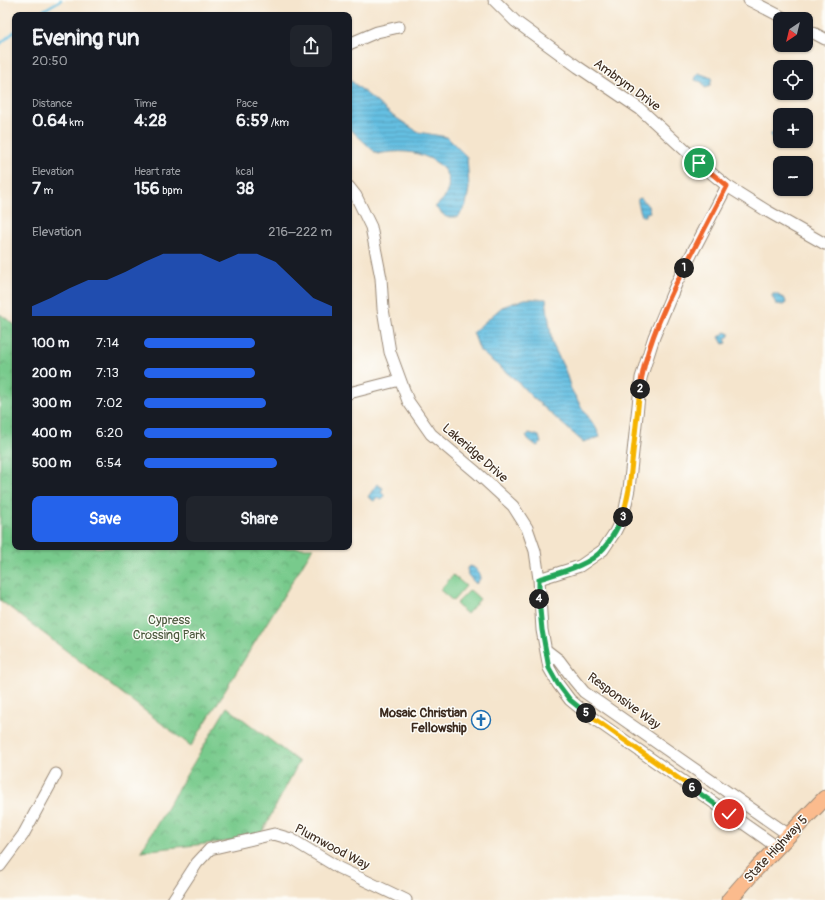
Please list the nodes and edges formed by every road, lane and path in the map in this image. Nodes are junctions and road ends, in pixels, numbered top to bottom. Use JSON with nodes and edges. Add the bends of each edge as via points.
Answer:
{"nodes":[{"id":1,"x":494,"y":0,"type":"edge"},
{"id":2,"x":749,"y":0,"type":"edge"},
{"id":3,"x":773,"y":12,"type":"edge"},
{"id":4,"x":399,"y":27,"type":"dead end"},
{"id":5,"x":813,"y":33,"type":"edge"},
{"id":6,"x":825,"y":39,"type":"edge"},
{"id":7,"x":352,"y":43,"type":"edge"},
{"id":8,"x":727,"y":186,"type":"junction"},
{"id":9,"x":352,"y":191,"type":"edge"},
{"id":10,"x":825,"y":244,"type":"edge"},
{"id":11,"x":400,"y":380,"type":"junction"},
{"id":12,"x":352,"y":392,"type":"edge"},
{"id":13,"x":539,"y":579,"type":"junction"},
{"id":14,"x":546,"y":650,"type":"junction"},
{"id":15,"x":56,"y":774,"type":"dead end"},
{"id":16,"x":825,"y":798,"type":"edge"},
{"id":17,"x":789,"y":834,"type":"junction"},
{"id":18,"x":777,"y":847,"type":"junction"},
{"id":19,"x":0,"y":866,"type":"edge"},
{"id":20,"x":172,"y":900,"type":"edge"},
{"id":21,"x":406,"y":900,"type":"edge"},
{"id":22,"x":729,"y":900,"type":"edge"}],
"edges":[{"from":1,"to":8,"type":"street","name":"Ambrym Drive","via":[[527,30],[640,109]]},
{"from":2,"to":3,"type":"street"},
{"from":4,"to":7,"type":"street","via":[[377,32]]},
{"from":5,"to":6,"type":"street"},
{"from":8,"to":10,"type":"street","name":"Ambrym Drive"},
{"from":8,"to":13,"type":"street","via":[[677,282],[654,337],[641,378],[624,514],[603,550],[580,566]]},
{"from":9,"to":11,"type":"street","name":"Lakeridge Drive","via":[[371,226],[381,278],[390,352]]},
{"from":11,"to":12,"type":"street"},
{"from":11,"to":13,"type":"street","name":"Lakeridge Drive","via":[[408,402],[431,434],[513,506],[527,528]]},
{"from":13,"to":14,"type":"street","name":"Lakeridge Drive","via":[[542,630]]},
{"from":14,"to":17,"type":"street","name":"Responsive Way","via":[[559,660],[584,692]]},
{"from":14,"to":18,"type":"street","via":[[549,668],[570,700]]},
{"from":15,"to":19,"type":"street","via":[[23,835]]},
{"from":16,"to":17,"type":"main road","name":"State Highway 5"},
{"from":17,"to":18,"type":"main road","name":"State Highway 5"},
{"from":18,"to":22,"type":"main road","name":"State Highway 5"},
{"from":20,"to":21,"type":"street","name":"Plumwood Way","via":[[197,863],[210,849],[274,834],[291,839],[339,868]]}]}
